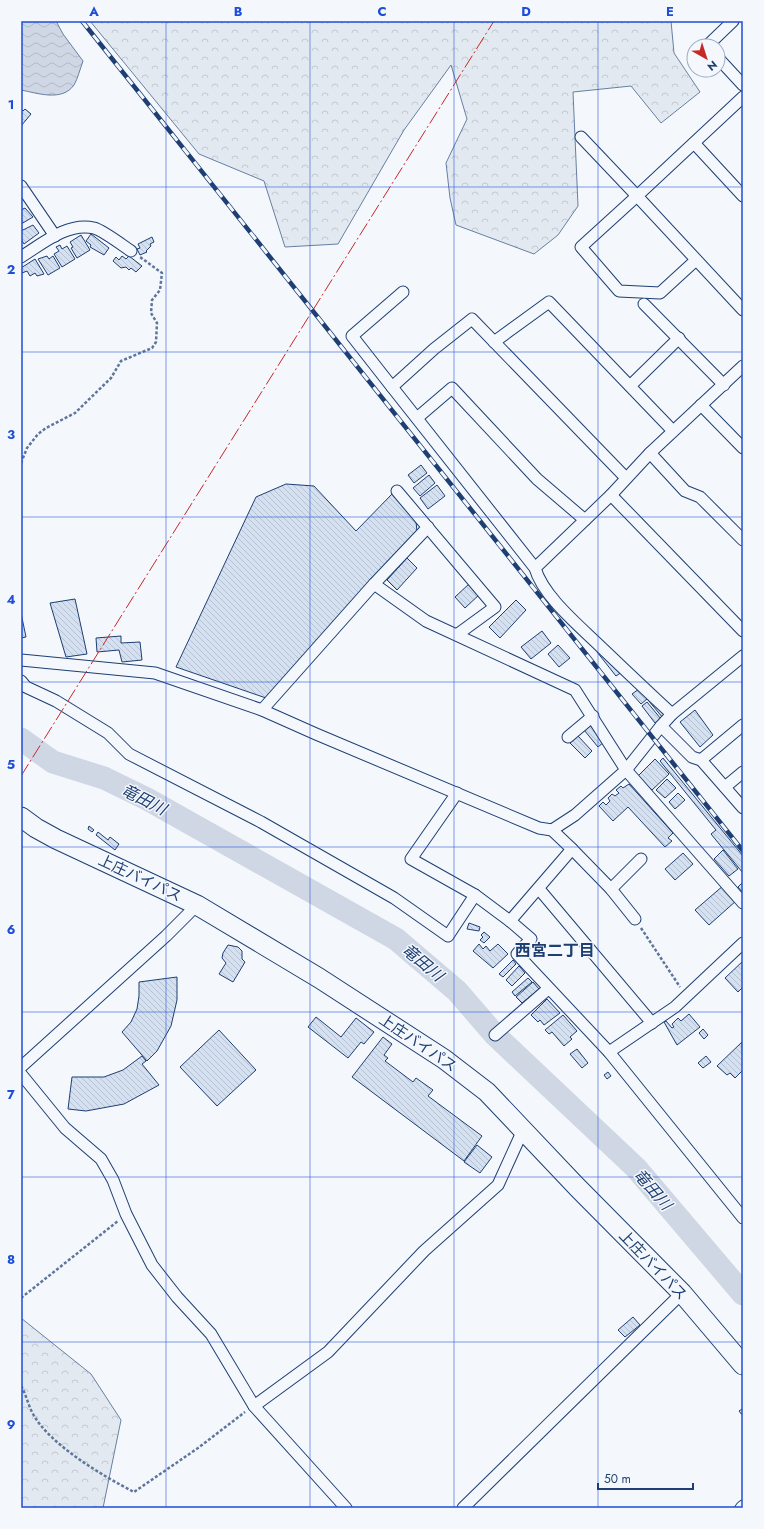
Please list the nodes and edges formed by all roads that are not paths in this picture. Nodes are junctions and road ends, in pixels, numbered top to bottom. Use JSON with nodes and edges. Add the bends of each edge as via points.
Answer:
{"nodes":[{"id":1,"x":734,"y":21,"type":"edge"},
{"id":2,"x":715,"y":38,"type":"edge"},
{"id":3,"x":726,"y":67,"type":"edge"},
{"id":4,"x":743,"y":85,"type":"edge"},
{"id":5,"x":743,"y":97,"type":"edge"},
{"id":6,"x":581,"y":137,"type":"dead end"},
{"id":7,"x":694,"y":143,"type":"junction"},
{"id":8,"x":21,"y":186,"type":"edge"},
{"id":9,"x":636,"y":196,"type":"junction"},
{"id":10,"x":743,"y":196,"type":"edge"},
{"id":11,"x":55,"y":236,"type":"junction"},
{"id":12,"x":131,"y":251,"type":"road end"},
{"id":13,"x":21,"y":257,"type":"edge"},
{"id":14,"x":696,"y":260,"type":"junction"},
{"id":15,"x":403,"y":292,"type":"dead end"},
{"id":16,"x":644,"y":304,"type":"dead end"},
{"id":17,"x":743,"y":310,"type":"edge"},
{"id":18,"x":679,"y":338,"type":"junction"},
{"id":19,"x":494,"y":342,"type":"junction"},
{"id":20,"x":743,"y":366,"type":"edge"},
{"id":21,"x":724,"y":385,"type":"junction"},
{"id":22,"x":630,"y":386,"type":"junction"},
{"id":23,"x":392,"y":387,"type":"junction"},
{"id":24,"x":701,"y":405,"type":"junction"},
{"id":25,"x":417,"y":418,"type":"junction"},
{"id":26,"x":673,"y":431,"type":"junction"},
{"id":27,"x":742,"y":446,"type":"edge"},
{"id":28,"x":650,"y":453,"type":"junction"},
{"id":29,"x":626,"y":478,"type":"junction"},
{"id":30,"x":397,"y":491,"type":"dead end"},
{"id":31,"x":611,"y":495,"type":"junction"},
{"id":32,"x":585,"y":520,"type":"junction"},
{"id":33,"x":428,"y":527,"type":"junction"},
{"id":34,"x":743,"y":540,"type":"edge"},
{"id":35,"x":536,"y":568,"type":"junction"},
{"id":36,"x":374,"y":584,"type":"junction"},
{"id":37,"x":743,"y":631,"type":"edge"},
{"id":38,"x":458,"y":634,"type":"junction"},
{"id":39,"x":743,"y":656,"type":"edge"},
{"id":40,"x":21,"y":660,"type":"edge"},
{"id":41,"x":21,"y":681,"type":"edge"},
{"id":42,"x":262,"y":710,"type":"junction"},
{"id":43,"x":672,"y":714,"type":"junction"},
{"id":44,"x":593,"y":716,"type":"junction"},
{"id":45,"x":743,"y":725,"type":"edge"},
{"id":46,"x":661,"y":726,"type":"junction"},
{"id":47,"x":568,"y":737,"type":"dead end"},
{"id":48,"x":701,"y":760,"type":"junction"},
{"id":49,"x":626,"y":770,"type":"junction"},
{"id":50,"x":743,"y":772,"type":"edge"},
{"id":51,"x":725,"y":787,"type":"junction"},
{"id":52,"x":456,"y":793,"type":"junction"},
{"id":53,"x":743,"y":808,"type":"edge"},
{"id":54,"x":21,"y":817,"type":"edge"},
{"id":55,"x":552,"y":830,"type":"junction"},
{"id":56,"x":572,"y":849,"type":"junction"},
{"id":57,"x":641,"y":859,"type":"dead end"},
{"id":58,"x":540,"y":888,"type":"junction"},
{"id":59,"x":611,"y":889,"type":"junction"},
{"id":60,"x":475,"y":895,"type":"junction"},
{"id":61,"x":743,"y":903,"type":"edge"},
{"id":62,"x":197,"y":905,"type":"junction"},
{"id":63,"x":635,"y":919,"type":"road end"},
{"id":64,"x":510,"y":921,"type":"junction"},
{"id":65,"x":743,"y":943,"type":"edge"},
{"id":66,"x":548,"y":989,"type":"junction"},
{"id":67,"x":652,"y":1023,"type":"junction"},
{"id":68,"x":495,"y":1035,"type":"dead end"},
{"id":69,"x":609,"y":1052,"type":"junction"},
{"id":70,"x":21,"y":1067,"type":"edge"},
{"id":71,"x":21,"y":1074,"type":"edge"},
{"id":72,"x":523,"y":1130,"type":"junction"},
{"id":73,"x":743,"y":1218,"type":"edge"},
{"id":74,"x":682,"y":1293,"type":"junction"},
{"id":75,"x":741,"y":1358,"type":"edge"},
{"id":76,"x":254,"y":1406,"type":"junction"},
{"id":77,"x":346,"y":1508,"type":"edge"},
{"id":78,"x":464,"y":1508,"type":"edge"}],
"edges":[{"from":1,"to":2,"type":"street"},
{"from":3,"to":4,"type":"street"},
{"from":5,"to":7,"type":"street"},
{"from":6,"to":9,"type":"street"},
{"from":7,"to":9,"type":"street"},
{"from":7,"to":10,"type":"street"},
{"from":8,"to":11,"type":"street"},
{"from":9,"to":14,"type":"street"},
{"from":9,"to":14,"type":"street","via":[[581,247],[619,291],[660,293]]},
{"from":11,"to":12,"type":"street","via":[[75,228],[95,228]]},
{"from":11,"to":13,"type":"street"},
{"from":14,"to":17,"type":"street"},
{"from":15,"to":23,"type":"street","via":[[352,336]]},
{"from":16,"to":18,"type":"street"},
{"from":18,"to":21,"type":"street"},
{"from":18,"to":22,"type":"street"},
{"from":19,"to":22,"type":"street","via":[[549,302]]},
{"from":19,"to":23,"type":"street","via":[[472,319]]},
{"from":19,"to":29,"type":"street"},
{"from":20,"to":21,"type":"street"},
{"from":21,"to":24,"type":"street"},
{"from":22,"to":26,"type":"street"},
{"from":23,"to":25,"type":"street"},
{"from":24,"to":26,"type":"street"},
{"from":24,"to":27,"type":"street"},
{"from":25,"to":32,"type":"street","via":[[452,388],[537,479]]},
{"from":25,"to":35,"type":"street"},
{"from":26,"to":28,"type":"street"},
{"from":28,"to":29,"type":"street"},
{"from":28,"to":34,"type":"street","via":[[685,491],[700,497]]},
{"from":29,"to":31,"type":"street"},
{"from":30,"to":33,"type":"street"},
{"from":31,"to":32,"type":"street"},
{"from":31,"to":37,"type":"street"},
{"from":32,"to":35,"type":"street"},
{"from":33,"to":36,"type":"street"},
{"from":33,"to":38,"type":"street","via":[[495,607]]},
{"from":35,"to":43,"type":"street","via":[[538,578],[574,623]]},
{"from":36,"to":38,"type":"street","via":[[426,621]]},
{"from":36,"to":42,"type":"street"},
{"from":38,"to":44,"type":"street","via":[[575,690]]},
{"from":39,"to":43,"type":"street"},
{"from":40,"to":42,"type":"street","via":[[155,673]]},
{"from":41,"to":60,"type":"street","via":[[108,733],[129,754],[260,822],[394,898],[448,936]]},
{"from":42,"to":52,"type":"street"},
{"from":43,"to":46,"type":"street"},
{"from":44,"to":47,"type":"street"},
{"from":44,"to":49,"type":"street"},
{"from":45,"to":48,"type":"street"},
{"from":46,"to":48,"type":"street","via":[[692,757]]},
{"from":46,"to":49,"type":"street"},
{"from":48,"to":51,"type":"street"},
{"from":49,"to":55,"type":"street","via":[[575,815]]},
{"from":49,"to":61,"type":"street"},
{"from":50,"to":51,"type":"street"},
{"from":51,"to":53,"type":"street"},
{"from":52,"to":55,"type":"street","via":[[539,828]]},
{"from":52,"to":60,"type":"street","via":[[411,860]]},
{"from":54,"to":62,"type":"highway","name":"上庄バイパス","via":[[56,839]]},
{"from":55,"to":56,"type":"street"},
{"from":56,"to":58,"type":"street"},
{"from":56,"to":59,"type":"street"},
{"from":57,"to":59,"type":"street"},
{"from":58,"to":64,"type":"street"},
{"from":58,"to":67,"type":"street"},
{"from":59,"to":63,"type":"street"},
{"from":60,"to":64,"type":"street"},
{"from":62,"to":70,"type":"street"},
{"from":62,"to":72,"type":"highway","name":"上庄バイパス","via":[[319,978],[444,1059],[487,1092]]},
{"from":64,"to":66,"type":"street","via":[[531,939],[517,954]]},
{"from":65,"to":67,"type":"street","via":[[686,998]]},
{"from":66,"to":68,"type":"street"},
{"from":66,"to":69,"type":"street"},
{"from":67,"to":69,"type":"street"},
{"from":69,"to":73,"type":"street"},
{"from":71,"to":76,"type":"street","via":[[65,1128],[101,1159],[152,1266],[211,1334]]},
{"from":72,"to":74,"type":"highway","name":"上庄バイパス"},
{"from":72,"to":76,"type":"street","via":[[498,1185],[424,1251],[328,1352]]},
{"from":74,"to":75,"type":"highway","name":"上庄バイパス"},
{"from":74,"to":78,"type":"street"},
{"from":76,"to":77,"type":"street"}]}
